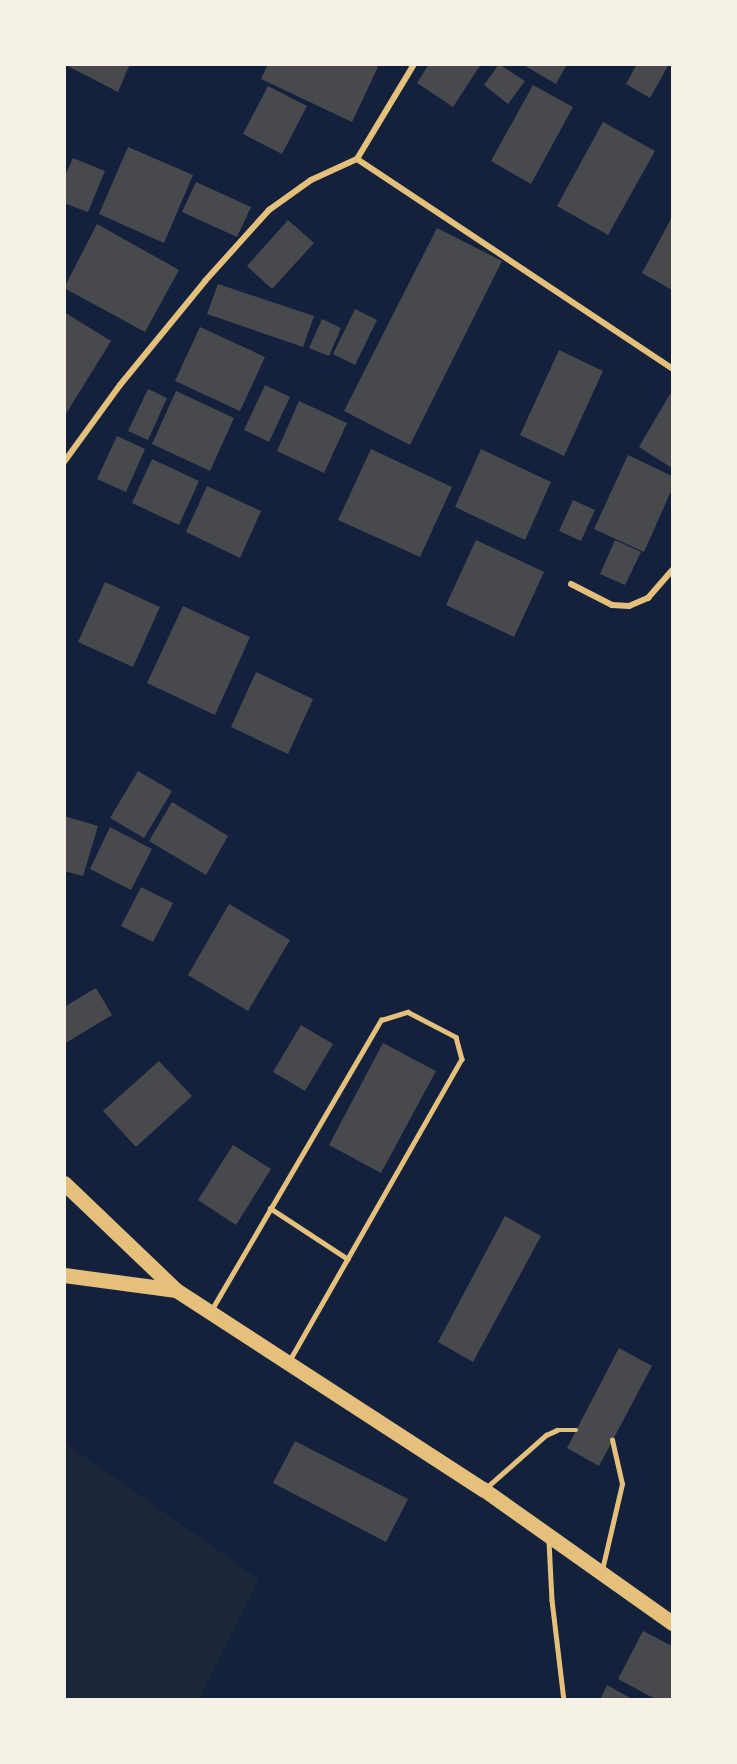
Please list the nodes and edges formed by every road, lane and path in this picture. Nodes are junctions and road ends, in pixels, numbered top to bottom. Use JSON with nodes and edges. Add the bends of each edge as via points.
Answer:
{"nodes":[{"id":1,"x":414,"y":64,"type":"edge"},
{"id":2,"x":357,"y":159,"type":"junction"},
{"id":3,"x":672,"y":368,"type":"edge"},
{"id":4,"x":64,"y":462,"type":"edge"},
{"id":5,"x":672,"y":570,"type":"edge"},
{"id":6,"x":571,"y":584,"type":"dead end"},
{"id":7,"x":64,"y":1183,"type":"edge"},
{"id":8,"x":270,"y":1208,"type":"junction"},
{"id":9,"x":348,"y":1259,"type":"junction"},
{"id":10,"x":64,"y":1275,"type":"edge"},
{"id":11,"x":176,"y":1290,"type":"junction"},
{"id":12,"x":210,"y":1312,"type":"junction"},
{"id":13,"x":289,"y":1364,"type":"junction"},
{"id":14,"x":576,"y":1430,"type":"dead end"},
{"id":15,"x":612,"y":1440,"type":"dead end"},
{"id":16,"x":483,"y":1490,"type":"junction"},
{"id":17,"x":549,"y":1537,"type":"junction"},
{"id":18,"x":601,"y":1575,"type":"junction"},
{"id":19,"x":672,"y":1623,"type":"edge"},
{"id":20,"x":564,"y":1700,"type":"edge"}],
"edges":[{"from":1,"to":2,"type":"street"},
{"from":2,"to":3,"type":"street"},
{"from":2,"to":4,"type":"street","via":[[311,180],[269,210],[120,385]]},
{"from":5,"to":6,"type":"street","via":[[648,598],[629,606],[612,605]]},
{"from":7,"to":11,"type":"main road"},
{"from":8,"to":9,"type":"lane"},
{"from":8,"to":9,"type":"lane","via":[[381,1020],[408,1012],[456,1037],[462,1059]]},
{"from":8,"to":12,"type":"lane"},
{"from":9,"to":13,"type":"lane"},
{"from":10,"to":11,"type":"main road"},
{"from":11,"to":12,"type":"main road"},
{"from":12,"to":13,"type":"main road"},
{"from":13,"to":16,"type":"main road"},
{"from":14,"to":16,"type":"lane","via":[[557,1430],[546,1435]]},
{"from":15,"to":18,"type":"lane","via":[[622,1484]]},
{"from":16,"to":17,"type":"main road"},
{"from":17,"to":18,"type":"main road"},
{"from":17,"to":20,"type":"lane"},
{"from":18,"to":19,"type":"main road"}]}
